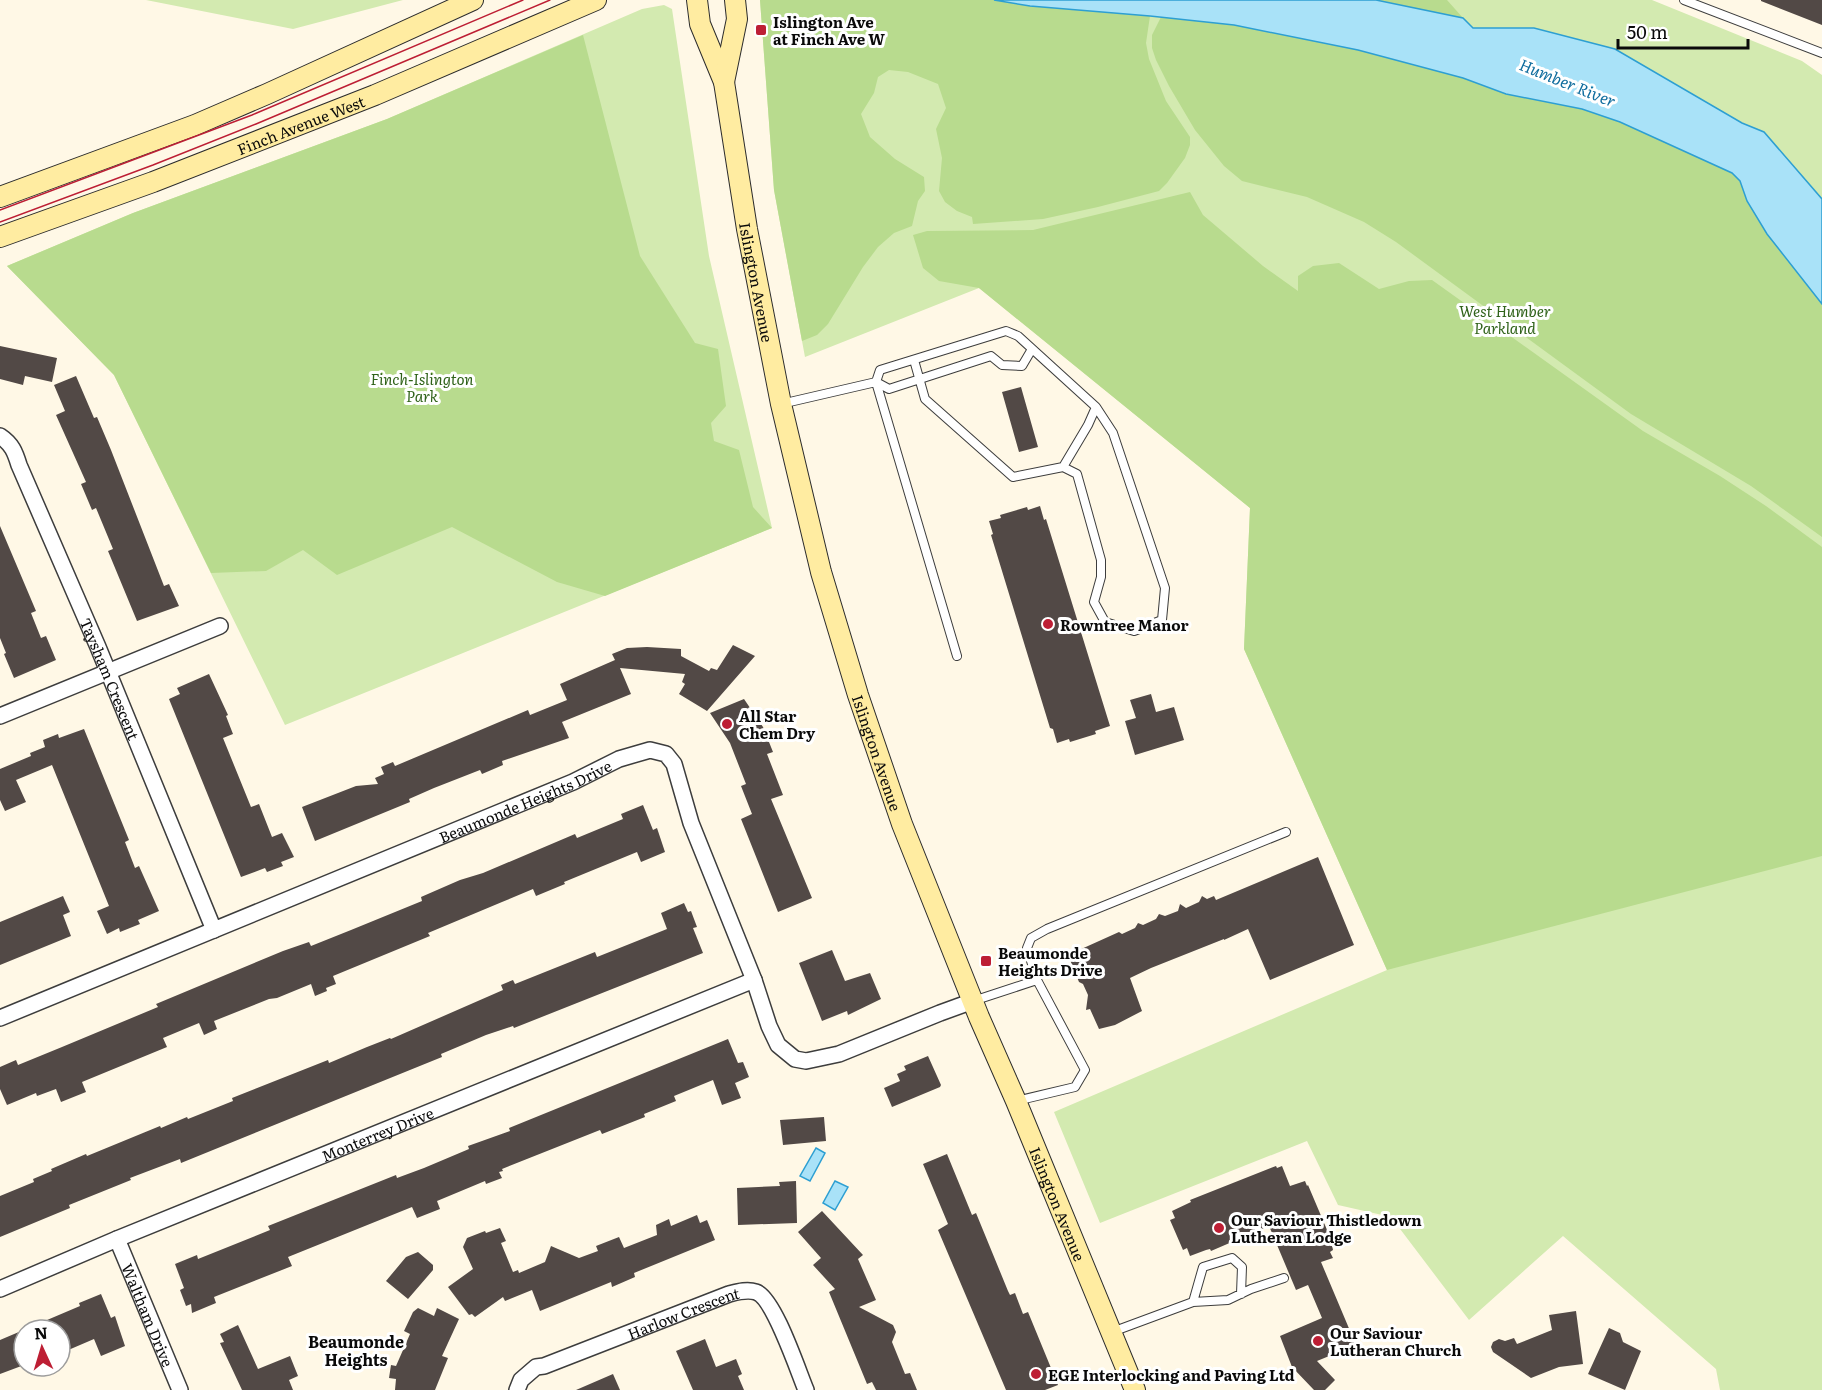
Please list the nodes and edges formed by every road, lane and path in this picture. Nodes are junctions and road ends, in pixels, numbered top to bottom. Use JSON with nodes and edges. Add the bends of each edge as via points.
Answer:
{"nodes":[{"id":1,"x":473,"y":0,"type":"edge"},
{"id":2,"x":596,"y":0,"type":"edge"},
{"id":3,"x":697,"y":0,"type":"edge"},
{"id":4,"x":1684,"y":0,"type":"edge"},
{"id":5,"x":736,"y":10,"type":"edge"},
{"id":6,"x":1822,"y":53,"type":"edge"},
{"id":7,"x":723,"y":82,"type":"junction"},
{"id":8,"x":0,"y":197,"type":"edge"},
{"id":9,"x":0,"y":237,"type":"edge"},
{"id":10,"x":1032,"y":349,"type":"junction"},
{"id":11,"x":914,"y":360,"type":"junction"},
{"id":12,"x":919,"y":378,"type":"junction"},
{"id":13,"x":876,"y":382,"type":"junction"},
{"id":14,"x":781,"y":404,"type":"junction"},
{"id":15,"x":1096,"y":407,"type":"junction"},
{"id":16,"x":0,"y":436,"type":"edge"},
{"id":17,"x":1063,"y":467,"type":"junction"},
{"id":18,"x":220,"y":626,"type":"dead end"},
{"id":19,"x":957,"y":656,"type":"dead end"},
{"id":20,"x":108,"y":672,"type":"junction"},
{"id":21,"x":0,"y":716,"type":"edge"},
{"id":22,"x":1286,"y":832,"type":"dead end"},
{"id":23,"x":214,"y":930,"type":"junction"},
{"id":24,"x":754,"y":980,"type":"junction"},
{"id":25,"x":1037,"y":980,"type":"junction"},
{"id":26,"x":973,"y":1001,"type":"junction"},
{"id":27,"x":0,"y":1018,"type":"edge"},
{"id":28,"x":1016,"y":1101,"type":"junction"},
{"id":29,"x":117,"y":1239,"type":"junction"},
{"id":30,"x":1284,"y":1278,"type":"dead end"},
{"id":31,"x":0,"y":1289,"type":"edge"},
{"id":32,"x":1240,"y":1294,"type":"junction"},
{"id":33,"x":1193,"y":1302,"type":"junction"},
{"id":34,"x":1111,"y":1332,"type":"junction"},
{"id":35,"x":180,"y":1390,"type":"edge"},
{"id":36,"x":516,"y":1390,"type":"edge"},
{"id":37,"x":806,"y":1390,"type":"edge"},
{"id":38,"x":1135,"y":1390,"type":"edge"}],
"edges":[{"from":1,"to":8,"type":"main road","via":[[195,125]]},
{"from":2,"to":9,"type":"main road","name":"Finch Avenue West","via":[[375,95]]},
{"from":3,"to":7,"type":"main road","name":"Islington Avenue","via":[[700,24]]},
{"from":4,"to":6,"type":"lane"},
{"from":5,"to":7,"type":"main road","name":"Islington Avenue"},
{"from":7,"to":14,"type":"main road","name":"Islington Avenue"},
{"from":10,"to":11,"type":"lane","via":[[1018,336],[1006,332]]},
{"from":10,"to":12,"type":"lane","via":[[1022,366],[1002,365],[991,356]]},
{"from":10,"to":15,"type":"lane"},
{"from":11,"to":12,"type":"lane"},
{"from":11,"to":13,"type":"lane","via":[[880,370]]},
{"from":12,"to":13,"type":"lane","via":[[889,389]]},
{"from":12,"to":17,"type":"lane","via":[[925,399],[1012,477]]},
{"from":13,"to":14,"type":"lane"},
{"from":13,"to":19,"type":"lane"},
{"from":14,"to":26,"type":"main road","name":"Islington Avenue","via":[[821,572],[858,695],[902,824]]},
{"from":15,"to":17,"type":"lane"},
{"from":15,"to":17,"type":"lane","via":[[1113,433],[1165,588],[1162,620],[1134,631],[1105,622],[1094,602],[1101,560],[1077,474]]},
{"from":16,"to":20,"type":"street","name":"Taysham Crescent","via":[[10,442],[15,452]]},
{"from":18,"to":20,"type":"street"},
{"from":20,"to":21,"type":"street"},
{"from":20,"to":23,"type":"street","name":"Taysham Crescent"},
{"from":22,"to":25,"type":"lane","via":[[1031,938],[1028,948]]},
{"from":23,"to":24,"type":"street","name":"Beaumonde Heights Drive","via":[[573,782],[619,759],[650,750],[666,754],[674,764],[691,824]]},
{"from":23,"to":27,"type":"street","name":"Beaumonde Heights Drive"},
{"from":24,"to":26,"type":"street","name":"Beaumonde Heights Drive","via":[[778,1045],[795,1059],[806,1061],[839,1054]]},
{"from":24,"to":29,"type":"street","name":"Monterrey Drive"},
{"from":25,"to":26,"type":"lane"},
{"from":25,"to":28,"type":"lane","via":[[1085,1070],[1075,1087]]},
{"from":26,"to":28,"type":"main road","name":"Islington Avenue"},
{"from":28,"to":34,"type":"main road","name":"Islington Avenue"},
{"from":29,"to":31,"type":"street","name":"Monterrey Drive"},
{"from":29,"to":35,"type":"street","name":"Waltham Drive"},
{"from":30,"to":32,"type":"lane"},
{"from":32,"to":33,"type":"lane","via":[[1228,1300]]},
{"from":32,"to":33,"type":"lane","via":[[1242,1267],[1232,1258],[1203,1267]]},
{"from":33,"to":34,"type":"lane"},
{"from":34,"to":38,"type":"main road","name":"Islington Avenue"},
{"from":36,"to":37,"type":"street","name":"Harlow Crescent","via":[[536,1367],[744,1290],[757,1292],[774,1312]]}]}
